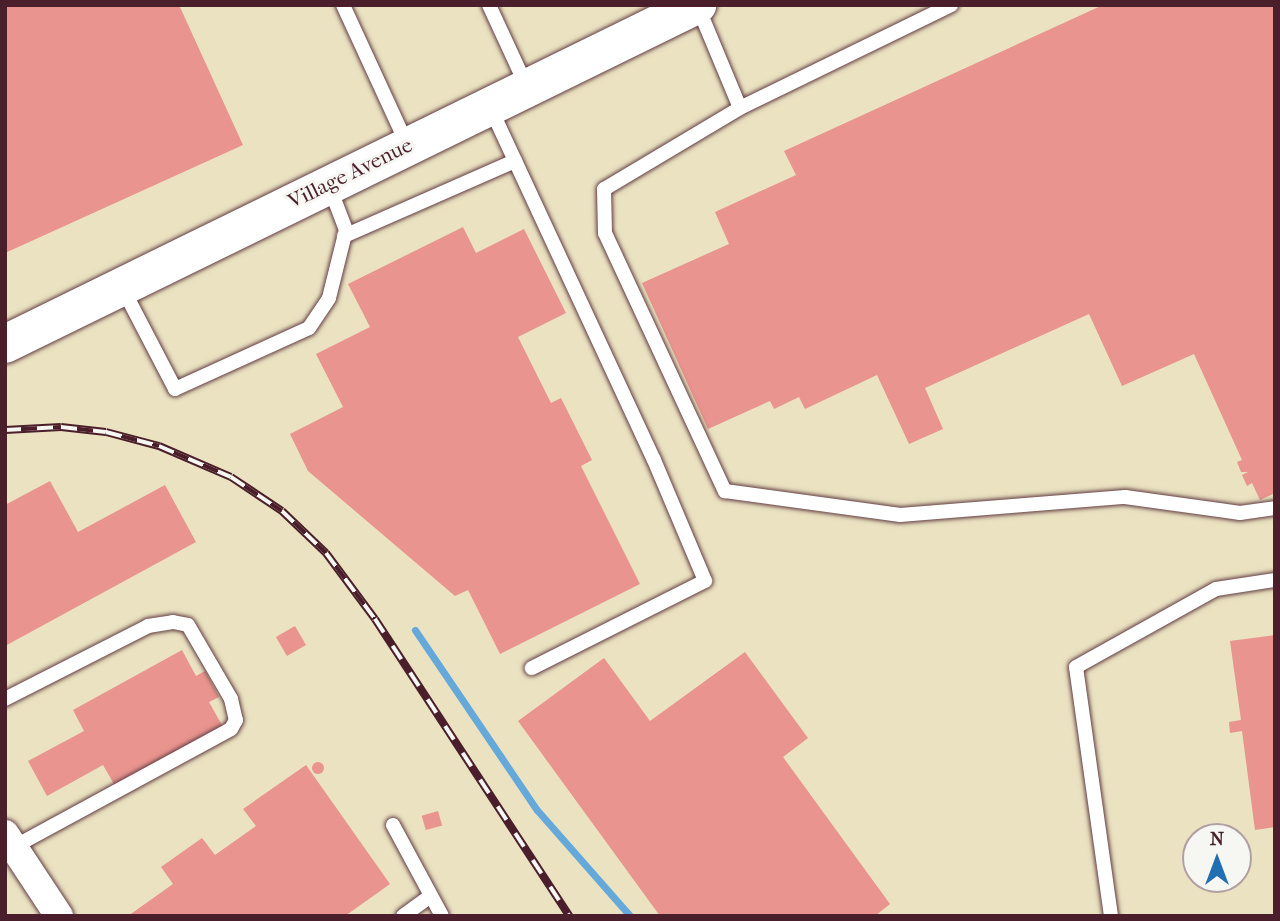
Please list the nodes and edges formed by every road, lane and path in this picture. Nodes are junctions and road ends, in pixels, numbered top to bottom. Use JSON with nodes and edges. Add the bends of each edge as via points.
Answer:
{"nodes":[{"id":1,"x":343,"y":5,"type":"edge"},
{"id":2,"x":489,"y":5,"type":"edge"},
{"id":3,"x":698,"y":5,"type":"edge"},
{"id":4,"x":951,"y":5,"type":"edge"},
{"id":5,"x":527,"y":87,"type":"junction"},
{"id":6,"x":489,"y":105,"type":"junction"},
{"id":7,"x":740,"y":108,"type":"junction"},
{"id":8,"x":407,"y":144,"type":"junction"},
{"id":9,"x":515,"y":160,"type":"junction"},
{"id":10,"x":328,"y":184,"type":"junction"},
{"id":11,"x":344,"y":236,"type":"junction"},
{"id":12,"x":122,"y":286,"type":"junction"},
{"id":13,"x":5,"y":344,"type":"edge"},
{"id":14,"x":1275,"y":508,"type":"edge"},
{"id":15,"x":1275,"y":580,"type":"edge"},
{"id":16,"x":533,"y":668,"type":"dead end"},
{"id":17,"x":5,"y":699,"type":"edge"},
{"id":18,"x":393,"y":825,"type":"dead end"},
{"id":19,"x":10,"y":841,"type":"edge"},
{"id":20,"x":431,"y":895,"type":"junction"},
{"id":21,"x":60,"y":916,"type":"edge"},
{"id":22,"x":402,"y":916,"type":"edge"},
{"id":23,"x":442,"y":916,"type":"edge"},
{"id":24,"x":1111,"y":916,"type":"edge"}],
"edges":[{"from":1,"to":8,"type":"lane"},
{"from":2,"to":5,"type":"lane"},
{"from":3,"to":5,"type":"street","name":"Village Avenue"},
{"from":3,"to":7,"type":"lane"},
{"from":4,"to":7,"type":"lane"},
{"from":5,"to":6,"type":"street","name":"Village Avenue"},
{"from":6,"to":8,"type":"street","name":"Village Avenue"},
{"from":6,"to":9,"type":"lane"},
{"from":7,"to":14,"type":"lane","via":[[604,189],[605,233],[725,491],[900,515],[1125,497],[1240,513]]},
{"from":8,"to":10,"type":"street","name":"Village Avenue"},
{"from":9,"to":11,"type":"lane"},
{"from":9,"to":16,"type":"lane","via":[[705,582]]},
{"from":10,"to":11,"type":"lane","via":[[344,218]]},
{"from":10,"to":12,"type":"street","name":"Village Avenue"},
{"from":11,"to":12,"type":"lane","via":[[329,298],[309,328],[176,389]]},
{"from":12,"to":13,"type":"street","name":"Village Avenue"},
{"from":15,"to":24,"type":"lane","via":[[1216,589],[1076,667]]},
{"from":17,"to":19,"type":"lane","via":[[148,626],[173,622],[188,625],[232,699],[236,720],[231,729]]},
{"from":18,"to":20,"type":"lane"},
{"from":19,"to":21,"type":"street"},
{"from":20,"to":22,"type":"lane"},
{"from":20,"to":23,"type":"lane"}]}
